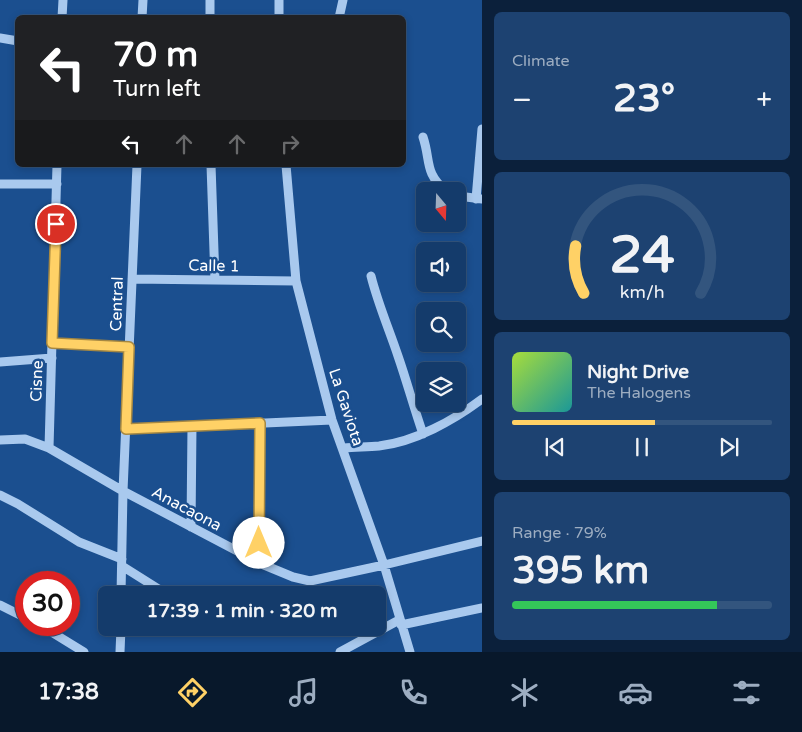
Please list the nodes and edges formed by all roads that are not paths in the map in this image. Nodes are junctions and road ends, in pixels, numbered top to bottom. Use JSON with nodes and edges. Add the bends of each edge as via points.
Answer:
{"nodes":[{"id":1,"x":63,"y":0,"type":"edge"},
{"id":2,"x":143,"y":0,"type":"edge"},
{"id":3,"x":210,"y":0,"type":"edge"},
{"id":4,"x":279,"y":0,"type":"edge"},
{"id":5,"x":343,"y":0,"type":"edge"},
{"id":6,"x":62,"y":15,"type":"edge"},
{"id":7,"x":142,"y":15,"type":"edge"},
{"id":8,"x":210,"y":15,"type":"edge"},
{"id":9,"x":279,"y":15,"type":"edge"},
{"id":10,"x":340,"y":15,"type":"edge"},
{"id":11,"x":0,"y":38,"type":"edge"},
{"id":12,"x":15,"y":40,"type":"edge"},
{"id":13,"x":482,"y":129,"type":"edge"},
{"id":14,"x":423,"y":137,"type":"dead end"},
{"id":15,"x":57,"y":167,"type":"edge"},
{"id":16,"x":136,"y":167,"type":"edge"},
{"id":17,"x":211,"y":167,"type":"edge"},
{"id":18,"x":286,"y":167,"type":"edge"},
{"id":19,"x":437,"y":182,"type":"edge"},
{"id":20,"x":0,"y":184,"type":"edge"},
{"id":21,"x":57,"y":184,"type":"junction"},
{"id":22,"x":466,"y":197,"type":"edge"},
{"id":23,"x":479,"y":199,"type":"edge"},
{"id":24,"x":371,"y":276,"type":"dead end"},
{"id":25,"x":132,"y":278,"type":"junction"},
{"id":26,"x":215,"y":280,"type":"junction"},
{"id":27,"x":296,"y":281,"type":"junction"},
{"id":28,"x":52,"y":343,"type":"junction"},
{"id":29,"x":129,"y":347,"type":"junction"},
{"id":30,"x":52,"y":358,"type":"junction"},
{"id":31,"x":0,"y":362,"type":"edge"},
{"id":32,"x":482,"y":399,"type":"edge"},
{"id":33,"x":332,"y":420,"type":"junction"},
{"id":34,"x":260,"y":423,"type":"junction"},
{"id":35,"x":192,"y":426,"type":"junction"},
{"id":36,"x":126,"y":429,"type":"junction"},
{"id":37,"x":423,"y":434,"type":"junction"},
{"id":38,"x":0,"y":440,"type":"edge"},
{"id":39,"x":49,"y":448,"type":"junction"},
{"id":40,"x":344,"y":448,"type":"junction"},
{"id":41,"x":123,"y":491,"type":"junction"},
{"id":42,"x":0,"y":495,"type":"edge"},
{"id":43,"x":192,"y":527,"type":"junction"},
{"id":44,"x":482,"y":541,"type":"edge"},
{"id":45,"x":122,"y":563,"type":"junction"},
{"id":46,"x":259,"y":563,"type":"junction"},
{"id":47,"x":384,"y":565,"type":"junction"},
{"id":48,"x":121,"y":586,"type":"edge"},
{"id":49,"x":155,"y":586,"type":"edge"},
{"id":50,"x":0,"y":605,"type":"edge"},
{"id":51,"x":482,"y":608,"type":"edge"},
{"id":52,"x":15,"y":612,"type":"edge"},
{"id":53,"x":400,"y":623,"type":"junction"},
{"id":54,"x":58,"y":636,"type":"edge"},
{"id":55,"x":121,"y":636,"type":"edge"},
{"id":56,"x":84,"y":652,"type":"edge"},
{"id":57,"x":120,"y":652,"type":"edge"},
{"id":58,"x":340,"y":652,"type":"edge"},
{"id":59,"x":410,"y":652,"type":"edge"}],
"edges":[{"from":1,"to":6,"type":"street"},
{"from":2,"to":7,"type":"street"},
{"from":3,"to":8,"type":"street"},
{"from":4,"to":9,"type":"street"},
{"from":5,"to":10,"type":"street"},
{"from":11,"to":12,"type":"street"},
{"from":13,"to":23,"type":"street"},
{"from":14,"to":19,"type":"street","via":[[430,171]]},
{"from":15,"to":21,"type":"street","name":"Cisne"},
{"from":16,"to":25,"type":"street","name":"Central"},
{"from":17,"to":26,"type":"street"},
{"from":18,"to":27,"type":"street","name":"La Gaviota"},
{"from":20,"to":21,"type":"street"},
{"from":21,"to":28,"type":"street","name":"Cisne"},
{"from":22,"to":23,"type":"street"},
{"from":24,"to":37,"type":"street"},
{"from":25,"to":26,"type":"street","name":"Calle 1"},
{"from":25,"to":29,"type":"street","name":"Central"},
{"from":26,"to":27,"type":"street","name":"Calle 1"},
{"from":27,"to":33,"type":"street","name":"La Gaviota"},
{"from":28,"to":29,"type":"street"},
{"from":28,"to":30,"type":"street","name":"Cisne"},
{"from":29,"to":36,"type":"street","name":"Central"},
{"from":30,"to":31,"type":"street"},
{"from":30,"to":39,"type":"street","name":"Cisne"},
{"from":32,"to":37,"type":"street"},
{"from":33,"to":34,"type":"street"},
{"from":33,"to":40,"type":"street","name":"La Gaviota"},
{"from":34,"to":35,"type":"street"},
{"from":34,"to":46,"type":"street"},
{"from":35,"to":36,"type":"street"},
{"from":35,"to":43,"type":"street"},
{"from":36,"to":41,"type":"street","name":"Central"},
{"from":37,"to":40,"type":"street","via":[[381,446]]},
{"from":38,"to":39,"type":"street","name":"Anacaona","via":[[25,438]]},
{"from":39,"to":41,"type":"street","name":"Anacaona"},
{"from":40,"to":47,"type":"street","name":"La Gaviota"},
{"from":41,"to":43,"type":"street","name":"Anacaona"},
{"from":41,"to":45,"type":"street","name":"Central"},
{"from":42,"to":45,"type":"street","via":[[79,542]]},
{"from":43,"to":46,"type":"street","name":"Anacaona"},
{"from":44,"to":47,"type":"street","name":"Anacaona"},
{"from":45,"to":48,"type":"street","name":"Central"},
{"from":45,"to":49,"type":"street"},
{"from":46,"to":47,"type":"street","name":"Anacaona","via":[[293,577],[310,580]]},
{"from":47,"to":53,"type":"street","name":"La Gaviota"},
{"from":50,"to":52,"type":"street"},
{"from":51,"to":53,"type":"street"},
{"from":53,"to":58,"type":"street"},
{"from":53,"to":59,"type":"street","name":"La Gaviota"},
{"from":54,"to":56,"type":"street"},
{"from":55,"to":57,"type":"street"}]}
